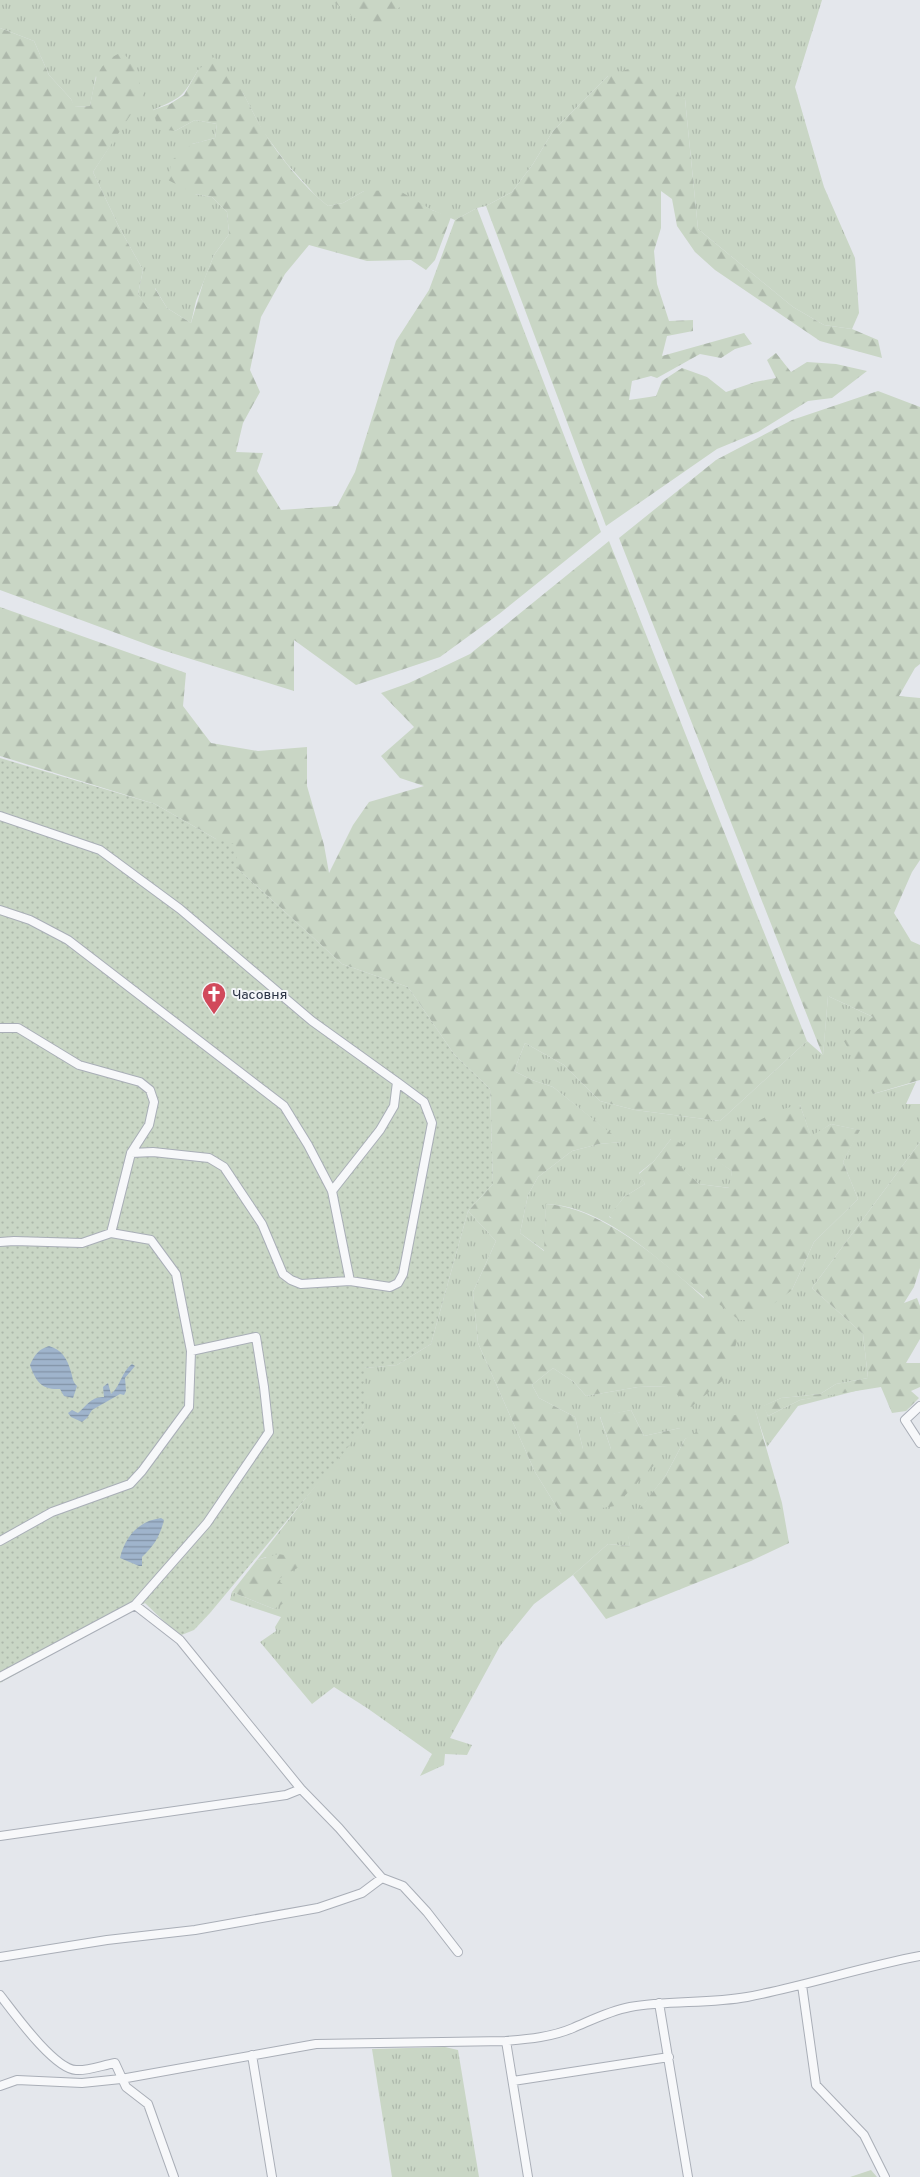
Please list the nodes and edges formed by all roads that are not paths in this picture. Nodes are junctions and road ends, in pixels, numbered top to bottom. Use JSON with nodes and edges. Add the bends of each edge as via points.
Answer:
{"nodes":[{"id":1,"x":0,"y":816,"type":"edge"},
{"id":2,"x":0,"y":910,"type":"edge"},
{"id":3,"x":0,"y":1028,"type":"edge"},
{"id":4,"x":397,"y":1082,"type":"junction"},
{"id":5,"x":130,"y":1153,"type":"junction"},
{"id":6,"x":332,"y":1191,"type":"junction"},
{"id":7,"x":111,"y":1233,"type":"junction"},
{"id":8,"x":0,"y":1242,"type":"edge"},
{"id":9,"x":350,"y":1281,"type":"junction"},
{"id":10,"x":190,"y":1351,"type":"junction"},
{"id":11,"x":920,"y":1406,"type":"edge"},
{"id":12,"x":920,"y":1443,"type":"edge"},
{"id":13,"x":0,"y":1541,"type":"edge"},
{"id":14,"x":135,"y":1605,"type":"junction"},
{"id":15,"x":0,"y":1666,"type":"edge"},
{"id":16,"x":2,"y":1676,"type":"edge"},
{"id":17,"x":301,"y":1790,"type":"junction"},
{"id":18,"x":0,"y":1836,"type":"edge"},
{"id":19,"x":382,"y":1878,"type":"junction"},
{"id":20,"x":458,"y":1952,"type":"dead end"},
{"id":21,"x":920,"y":1956,"type":"edge"},
{"id":22,"x":0,"y":1957,"type":"edge"},
{"id":23,"x":802,"y":1985,"type":"junction"},
{"id":24,"x":0,"y":1995,"type":"edge"},
{"id":25,"x":659,"y":2003,"type":"junction"},
{"id":26,"x":506,"y":2041,"type":"junction"},
{"id":27,"x":252,"y":2055,"type":"junction"},
{"id":28,"x":669,"y":2056,"type":"junction"},
{"id":29,"x":121,"y":2079,"type":"junction"},
{"id":30,"x":513,"y":2082,"type":"junction"},
{"id":31,"x":0,"y":2086,"type":"edge"},
{"id":32,"x":174,"y":2177,"type":"edge"},
{"id":33,"x":272,"y":2177,"type":"edge"},
{"id":34,"x":528,"y":2177,"type":"edge"},
{"id":35,"x":688,"y":2177,"type":"edge"},
{"id":36,"x":885,"y":2177,"type":"edge"}],
"edges":[{"from":1,"to":4,"type":"street","via":[[100,850],[180,909],[312,1021]]},
{"from":2,"to":6,"type":"street","via":[[30,920],[68,940],[284,1106]]},
{"from":3,"to":5,"type":"street","via":[[18,1028],[79,1065],[140,1082],[150,1090],[154,1102],[149,1126]]},
{"from":4,"to":6,"type":"street","via":[[394,1106],[380,1130]]},
{"from":4,"to":9,"type":"street","via":[[424,1102],[432,1123],[403,1274],[398,1283],[390,1287]]},
{"from":5,"to":7,"type":"street"},
{"from":5,"to":9,"type":"street","via":[[209,1158],[224,1167],[262,1224],[283,1274],[301,1284]]},
{"from":6,"to":9,"type":"street"},
{"from":7,"to":8,"type":"street","via":[[82,1243]]},
{"from":7,"to":10,"type":"street","via":[[151,1240],[176,1274]]},
{"from":10,"to":13,"type":"street","via":[[189,1407],[130,1484],[52,1512]]},
{"from":10,"to":14,"type":"street","via":[[256,1338],[269,1432],[207,1523]]},
{"from":11,"to":12,"type":"street","via":[[905,1420]]},
{"from":14,"to":16,"type":"street"},
{"from":14,"to":17,"type":"street","via":[[180,1640]]},
{"from":15,"to":16,"type":"street"},
{"from":17,"to":18,"type":"street"},
{"from":17,"to":19,"type":"street"},
{"from":19,"to":20,"type":"street","via":[[403,1886]]},
{"from":19,"to":22,"type":"street","via":[[362,1893],[318,1908],[195,1930]]},
{"from":21,"to":23,"type":"street"},
{"from":23,"to":25,"type":"street","via":[[720,2001]]},
{"from":23,"to":36,"type":"street","via":[[816,2085],[864,2135]]},
{"from":24,"to":29,"type":"street","via":[[63,2067],[77,2070],[115,2063]]},
{"from":25,"to":26,"type":"street","via":[[605,2013],[572,2029],[534,2039]]},
{"from":25,"to":28,"type":"street"},
{"from":26,"to":27,"type":"street","via":[[316,2044]]},
{"from":26,"to":30,"type":"street"},
{"from":27,"to":29,"type":"street"},
{"from":27,"to":33,"type":"street"},
{"from":28,"to":30,"type":"street"},
{"from":28,"to":35,"type":"street"},
{"from":29,"to":31,"type":"street","via":[[82,2082],[17,2080]]},
{"from":29,"to":32,"type":"street","via":[[126,2088],[148,2104]]},
{"from":30,"to":34,"type":"street"}]}
